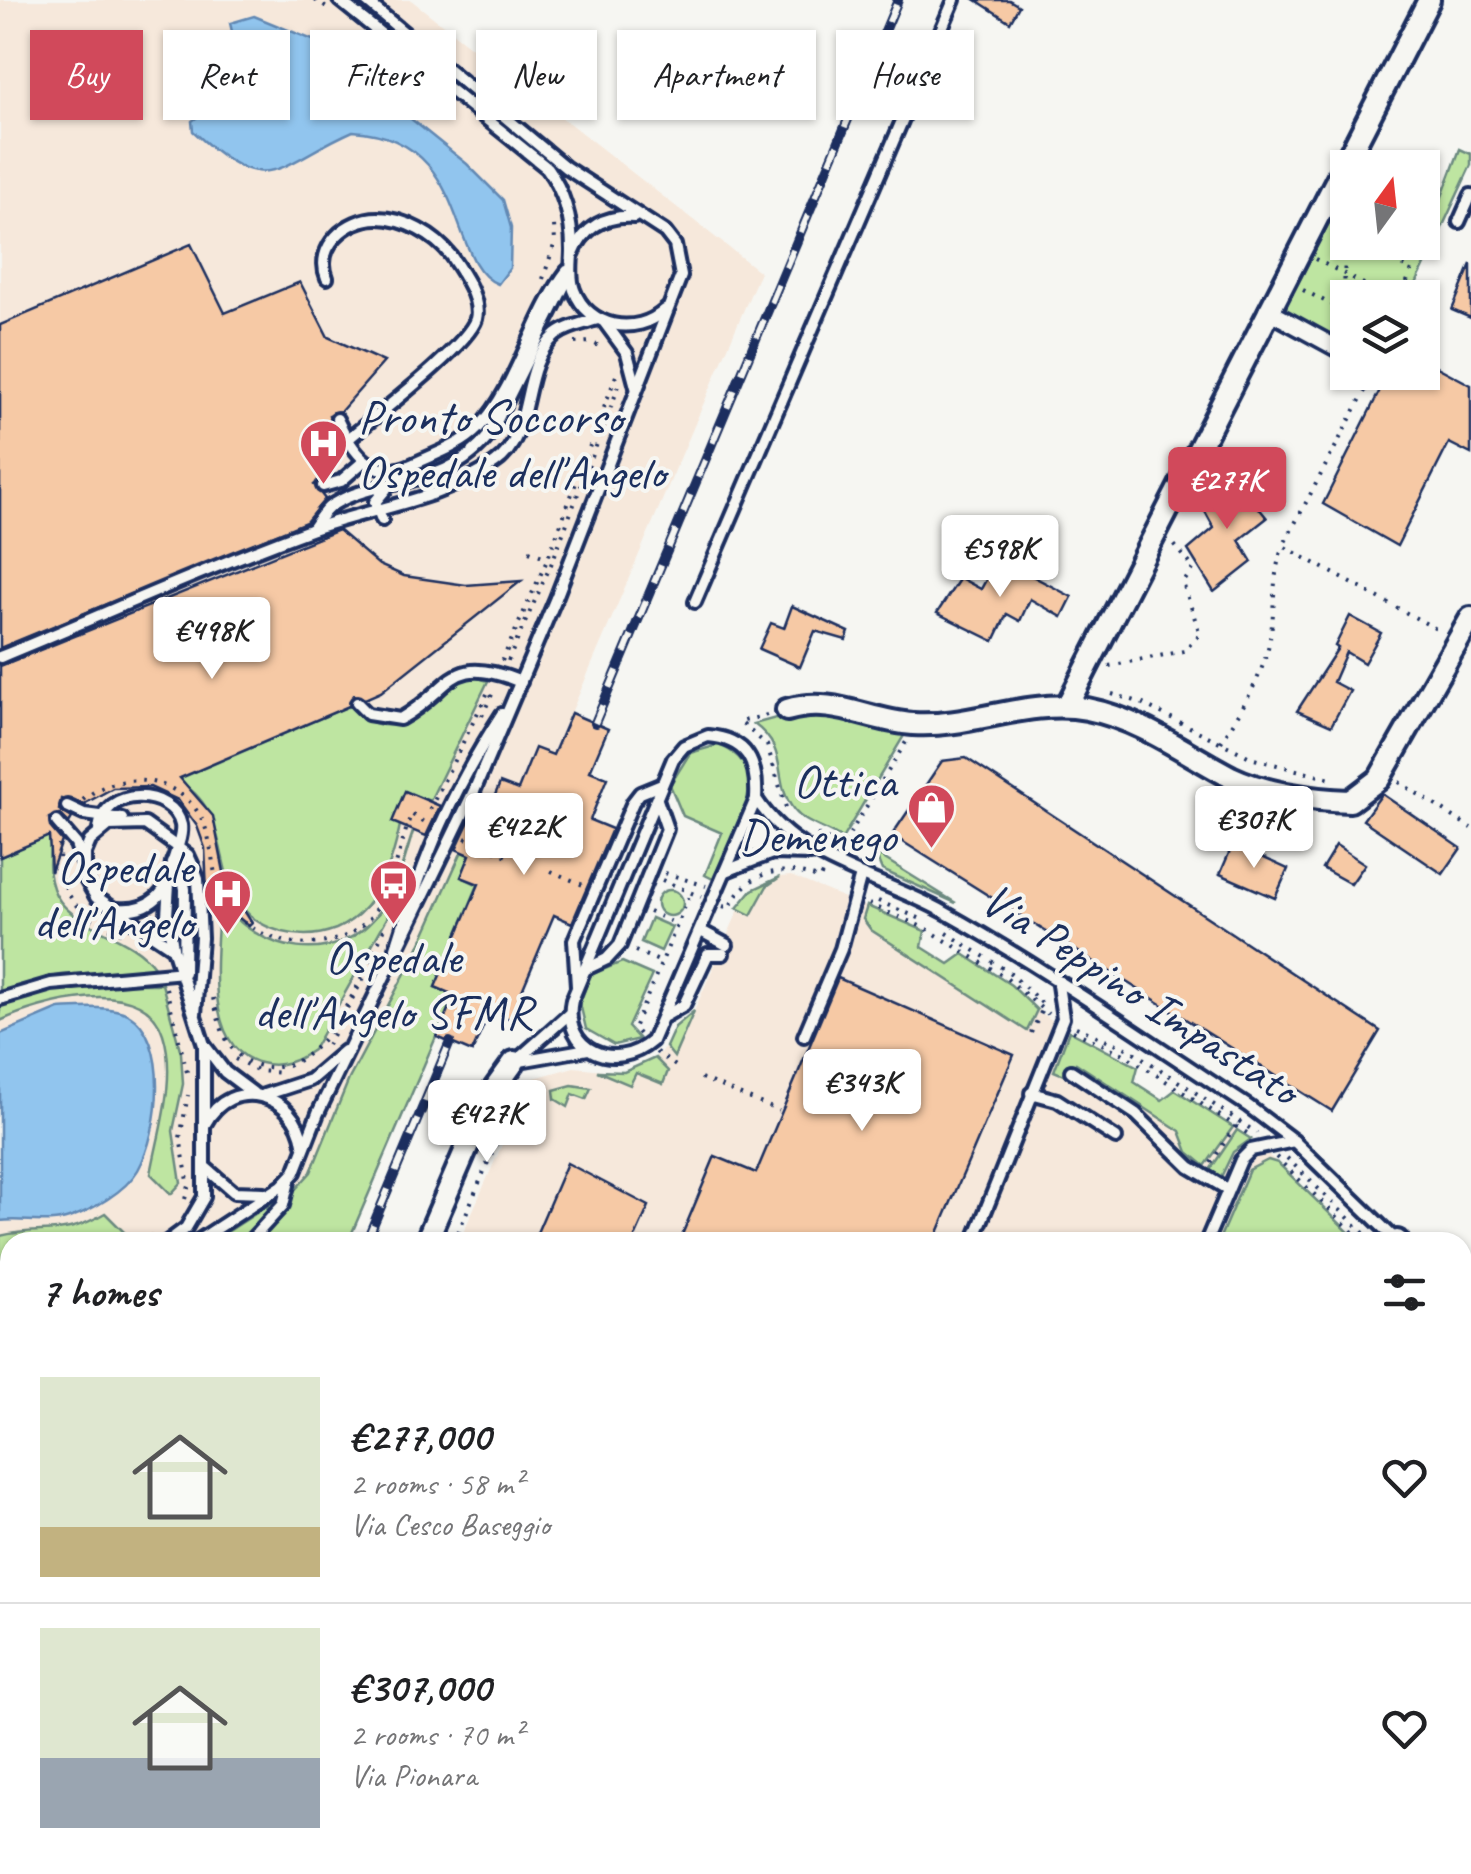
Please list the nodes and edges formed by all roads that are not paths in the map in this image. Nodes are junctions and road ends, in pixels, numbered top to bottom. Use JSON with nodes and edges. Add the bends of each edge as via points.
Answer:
{"nodes":[{"id":1,"x":339,"y":0,"type":"edge"},
{"id":2,"x":365,"y":0,"type":"edge"},
{"id":3,"x":954,"y":0,"type":"edge"},
{"id":4,"x":1429,"y":0,"type":"edge"},
{"id":5,"x":1471,"y":195,"type":"edge"},
{"id":6,"x":650,"y":221,"type":"junction"},
{"id":7,"x":1459,"y":222,"type":"dead end"},
{"id":8,"x":571,"y":266,"type":"junction"},
{"id":9,"x":327,"y":278,"type":"dead end"},
{"id":10,"x":670,"y":306,"type":"junction"},
{"id":11,"x":1267,"y":310,"type":"junction"},
{"id":12,"x":601,"y":320,"type":"junction"},
{"id":13,"x":1330,"y":340,"type":"edge"},
{"id":14,"x":636,"y":388,"type":"junction"},
{"id":15,"x":338,"y":418,"type":"dead end"},
{"id":16,"x":347,"y":440,"type":"junction"},
{"id":17,"x":364,"y":461,"type":"junction"},
{"id":18,"x":323,"y":486,"type":"dead end"},
{"id":19,"x":387,"y":489,"type":"junction"},
{"id":20,"x":379,"y":516,"type":"junction"},
{"id":21,"x":311,"y":530,"type":"junction"},
{"id":22,"x":695,"y":602,"type":"dead end"},
{"id":23,"x":1471,"y":618,"type":"edge"},
{"id":24,"x":0,"y":657,"type":"edge"},
{"id":25,"x":519,"y":685,"type":"junction"},
{"id":26,"x":357,"y":702,"type":"dead end"},
{"id":27,"x":1067,"y":706,"type":"junction"},
{"id":28,"x":787,"y":710,"type":"road end"},
{"id":29,"x":663,"y":783,"type":"junction"},
{"id":30,"x":756,"y":798,"type":"junction"},
{"id":31,"x":656,"y":799,"type":"junction"},
{"id":32,"x":72,"y":805,"type":"road end"},
{"id":33,"x":100,"y":815,"type":"junction"},
{"id":34,"x":132,"y":821,"type":"junction"},
{"id":35,"x":58,"y":822,"type":"dead end"},
{"id":36,"x":99,"y":831,"type":"junction"},
{"id":37,"x":164,"y":840,"type":"junction"},
{"id":38,"x":177,"y":846,"type":"junction"},
{"id":39,"x":812,"y":854,"type":"junction"},
{"id":40,"x":83,"y":864,"type":"junction"},
{"id":41,"x":172,"y":864,"type":"junction"},
{"id":42,"x":726,"y":871,"type":"junction"},
{"id":43,"x":862,"y":875,"type":"junction"},
{"id":44,"x":170,"y":880,"type":"junction"},
{"id":45,"x":108,"y":905,"type":"junction"},
{"id":46,"x":701,"y":931,"type":"junction"},
{"id":47,"x":173,"y":948,"type":"junction"},
{"id":48,"x":584,"y":970,"type":"junction"},
{"id":49,"x":184,"y":972,"type":"junction"},
{"id":50,"x":387,"y":977,"type":"junction"},
{"id":51,"x":1058,"y":984,"type":"junction"},
{"id":52,"x":577,"y":986,"type":"junction"},
{"id":53,"x":0,"y":999,"type":"edge"},
{"id":54,"x":195,"y":1014,"type":"junction"},
{"id":55,"x":569,"y":1014,"type":"junction"},
{"id":56,"x":664,"y":1017,"type":"junction"},
{"id":57,"x":804,"y":1036,"type":"dead end"},
{"id":58,"x":354,"y":1039,"type":"junction"},
{"id":59,"x":204,"y":1045,"type":"junction"},
{"id":60,"x":588,"y":1049,"type":"junction"},
{"id":61,"x":514,"y":1062,"type":"junction"},
{"id":62,"x":1071,"y":1072,"type":"dead end"},
{"id":63,"x":1031,"y":1092,"type":"junction"},
{"id":64,"x":258,"y":1094,"type":"junction"},
{"id":65,"x":203,"y":1130,"type":"junction"},
{"id":66,"x":1116,"y":1138,"type":"dead end"},
{"id":67,"x":1294,"y":1142,"type":"junction"},
{"id":68,"x":300,"y":1162,"type":"junction"},
{"id":69,"x":206,"y":1167,"type":"junction"},
{"id":70,"x":289,"y":1180,"type":"junction"},
{"id":71,"x":1227,"y":1189,"type":"junction"},
{"id":72,"x":270,"y":1192,"type":"junction"},
{"id":73,"x":177,"y":1232,"type":"edge"},
{"id":74,"x":211,"y":1232,"type":"edge"},
{"id":75,"x":258,"y":1232,"type":"edge"},
{"id":76,"x":430,"y":1232,"type":"edge"},
{"id":77,"x":977,"y":1232,"type":"edge"},
{"id":78,"x":1210,"y":1232,"type":"edge"},
{"id":79,"x":1387,"y":1232,"type":"edge"}],
"edges":[{"from":1,"to":8,"type":"lane","via":[[546,168],[566,202]]},
{"from":2,"to":6,"type":"lane","via":[[565,167]]},
{"from":3,"to":22,"type":"lane"},
{"from":4,"to":11,"type":"street"},
{"from":5,"to":7,"type":"lane"},
{"from":6,"to":8,"type":"lane","via":[[608,219],[586,233]]},
{"from":6,"to":10,"type":"lane","via":[[680,261]]},
{"from":8,"to":12,"type":"lane","via":[[576,295]]},
{"from":8,"to":17,"type":"lane","via":[[479,428],[403,468],[383,470]]},
{"from":8,"to":19,"type":"lane","via":[[478,450]]},
{"from":9,"to":16,"type":"lane","via":[[326,250],[341,231],[365,220],[401,222],[446,250],[476,306],[462,341]]},
{"from":10,"to":12,"type":"lane","via":[[645,323]]},
{"from":10,"to":14,"type":"lane"},
{"from":11,"to":13,"type":"street"},
{"from":11,"to":27,"type":"street"},
{"from":12,"to":14,"type":"lane","via":[[626,353]]},
{"from":12,"to":20,"type":"lane","via":[[567,329],[548,345],[500,459]]},
{"from":14,"to":25,"type":"lane"},
{"from":15,"to":16,"type":"lane"},
{"from":16,"to":17,"type":"lane"},
{"from":17,"to":18,"type":"lane","via":[[341,481]]},
{"from":19,"to":20,"type":"lane","via":[[376,498]]},
{"from":19,"to":21,"type":"lane","via":[[330,506]]},
{"from":20,"to":21,"type":"lane"},
{"from":21,"to":24,"type":"lane"},
{"from":23,"to":27,"type":"street","via":[[1376,780],[1350,801],[1230,776],[1141,726]]},
{"from":25,"to":26,"type":"lane","via":[[500,673],[474,670],[452,677],[400,719],[368,714]]},
{"from":25,"to":50,"type":"lane"},
{"from":25,"to":50,"type":"lane","via":[[456,785],[425,856]]},
{"from":27,"to":28,"type":"street","via":[[912,724],[828,703]]},
{"from":29,"to":30,"type":"lane","via":[[684,746],[720,737],[754,761]]},
{"from":29,"to":31,"type":"lane"},
{"from":29,"to":52,"type":"lane","via":[[640,793],[628,812],[574,940]]},
{"from":30,"to":39,"type":"lane","name":"Via Peppino Impastato"},
{"from":30,"to":42,"type":"lane"},
{"from":31,"to":48,"type":"lane"},
{"from":31,"to":48,"type":"lane","via":[[667,829],[620,945]]},
{"from":32,"to":33,"type":"lane"},
{"from":33,"to":34,"type":"lane"},
{"from":33,"to":36,"type":"lane"},
{"from":33,"to":38,"type":"lane","via":[[125,798],[160,802],[181,826]]},
{"from":34,"to":36,"type":"lane"},
{"from":34,"to":37,"type":"lane"},
{"from":35,"to":40,"type":"lane"},
{"from":36,"to":40,"type":"lane"},
{"from":37,"to":38,"type":"lane"},
{"from":37,"to":41,"type":"lane"},
{"from":38,"to":41,"type":"lane"},
{"from":38,"to":49,"type":"lane","via":[[185,888]]},
{"from":38,"to":54,"type":"lane","via":[[198,879],[201,985]]},
{"from":39,"to":42,"type":"lane","name":"Via Peppino Impastato","via":[[772,853]]},
{"from":39,"to":43,"type":"lane","name":"Via Peppino Impastato"},
{"from":40,"to":45,"type":"lane","via":[[89,888]]},
{"from":41,"to":44,"type":"lane"},
{"from":42,"to":46,"type":"lane"},
{"from":43,"to":51,"type":"lane","name":"Via Peppino Impastato","via":[[944,912]]},
{"from":43,"to":57,"type":"lane","via":[[841,949]]},
{"from":44,"to":45,"type":"lane","via":[[144,907]]},
{"from":44,"to":47,"type":"lane"},
{"from":45,"to":47,"type":"lane"},
{"from":46,"to":56,"type":"lane"},
{"from":46,"to":56,"type":"lane","via":[[725,950],[708,954],[684,1005]]},
{"from":47,"to":49,"type":"lane"},
{"from":48,"to":52,"type":"lane"},
{"from":49,"to":53,"type":"lane","via":[[51,984]]},
{"from":49,"to":54,"type":"lane"},
{"from":50,"to":58,"type":"lane"},
{"from":51,"to":63,"type":"lane","via":[[1062,1018]]},
{"from":51,"to":67,"type":"lane","name":"Via Peppino Impastato"},
{"from":52,"to":55,"type":"lane"},
{"from":54,"to":59,"type":"lane"},
{"from":55,"to":60,"type":"lane","via":[[577,1040]]},
{"from":55,"to":61,"type":"lane"},
{"from":56,"to":60,"type":"lane","via":[[652,1041],[628,1057]]},
{"from":58,"to":64,"type":"lane","via":[[310,1080]]},
{"from":58,"to":68,"type":"lane"},
{"from":59,"to":64,"type":"lane","via":[[225,1072]]},
{"from":59,"to":65,"type":"lane"},
{"from":60,"to":61,"type":"lane"},
{"from":61,"to":76,"type":"street","via":[[488,1098]]},
{"from":62,"to":71,"type":"lane","via":[[1136,1114],[1202,1177]]},
{"from":63,"to":66,"type":"lane","via":[[1057,1100]]},
{"from":63,"to":77,"type":"lane"},
{"from":64,"to":65,"type":"lane","via":[[224,1102]]},
{"from":64,"to":68,"type":"lane","via":[[279,1102],[297,1121]]},
{"from":65,"to":69,"type":"lane"},
{"from":67,"to":71,"type":"lane","via":[[1251,1150]]},
{"from":67,"to":79,"type":"lane","name":"Via Peppino Impastato"},
{"from":68,"to":70,"type":"lane"},
{"from":69,"to":72,"type":"lane","via":[[234,1192]]},
{"from":69,"to":73,"type":"lane","via":[[199,1210]]},
{"from":70,"to":72,"type":"lane"},
{"from":70,"to":75,"type":"lane","via":[[283,1205]]},
{"from":71,"to":78,"type":"lane"},
{"from":72,"to":74,"type":"lane"}]}
